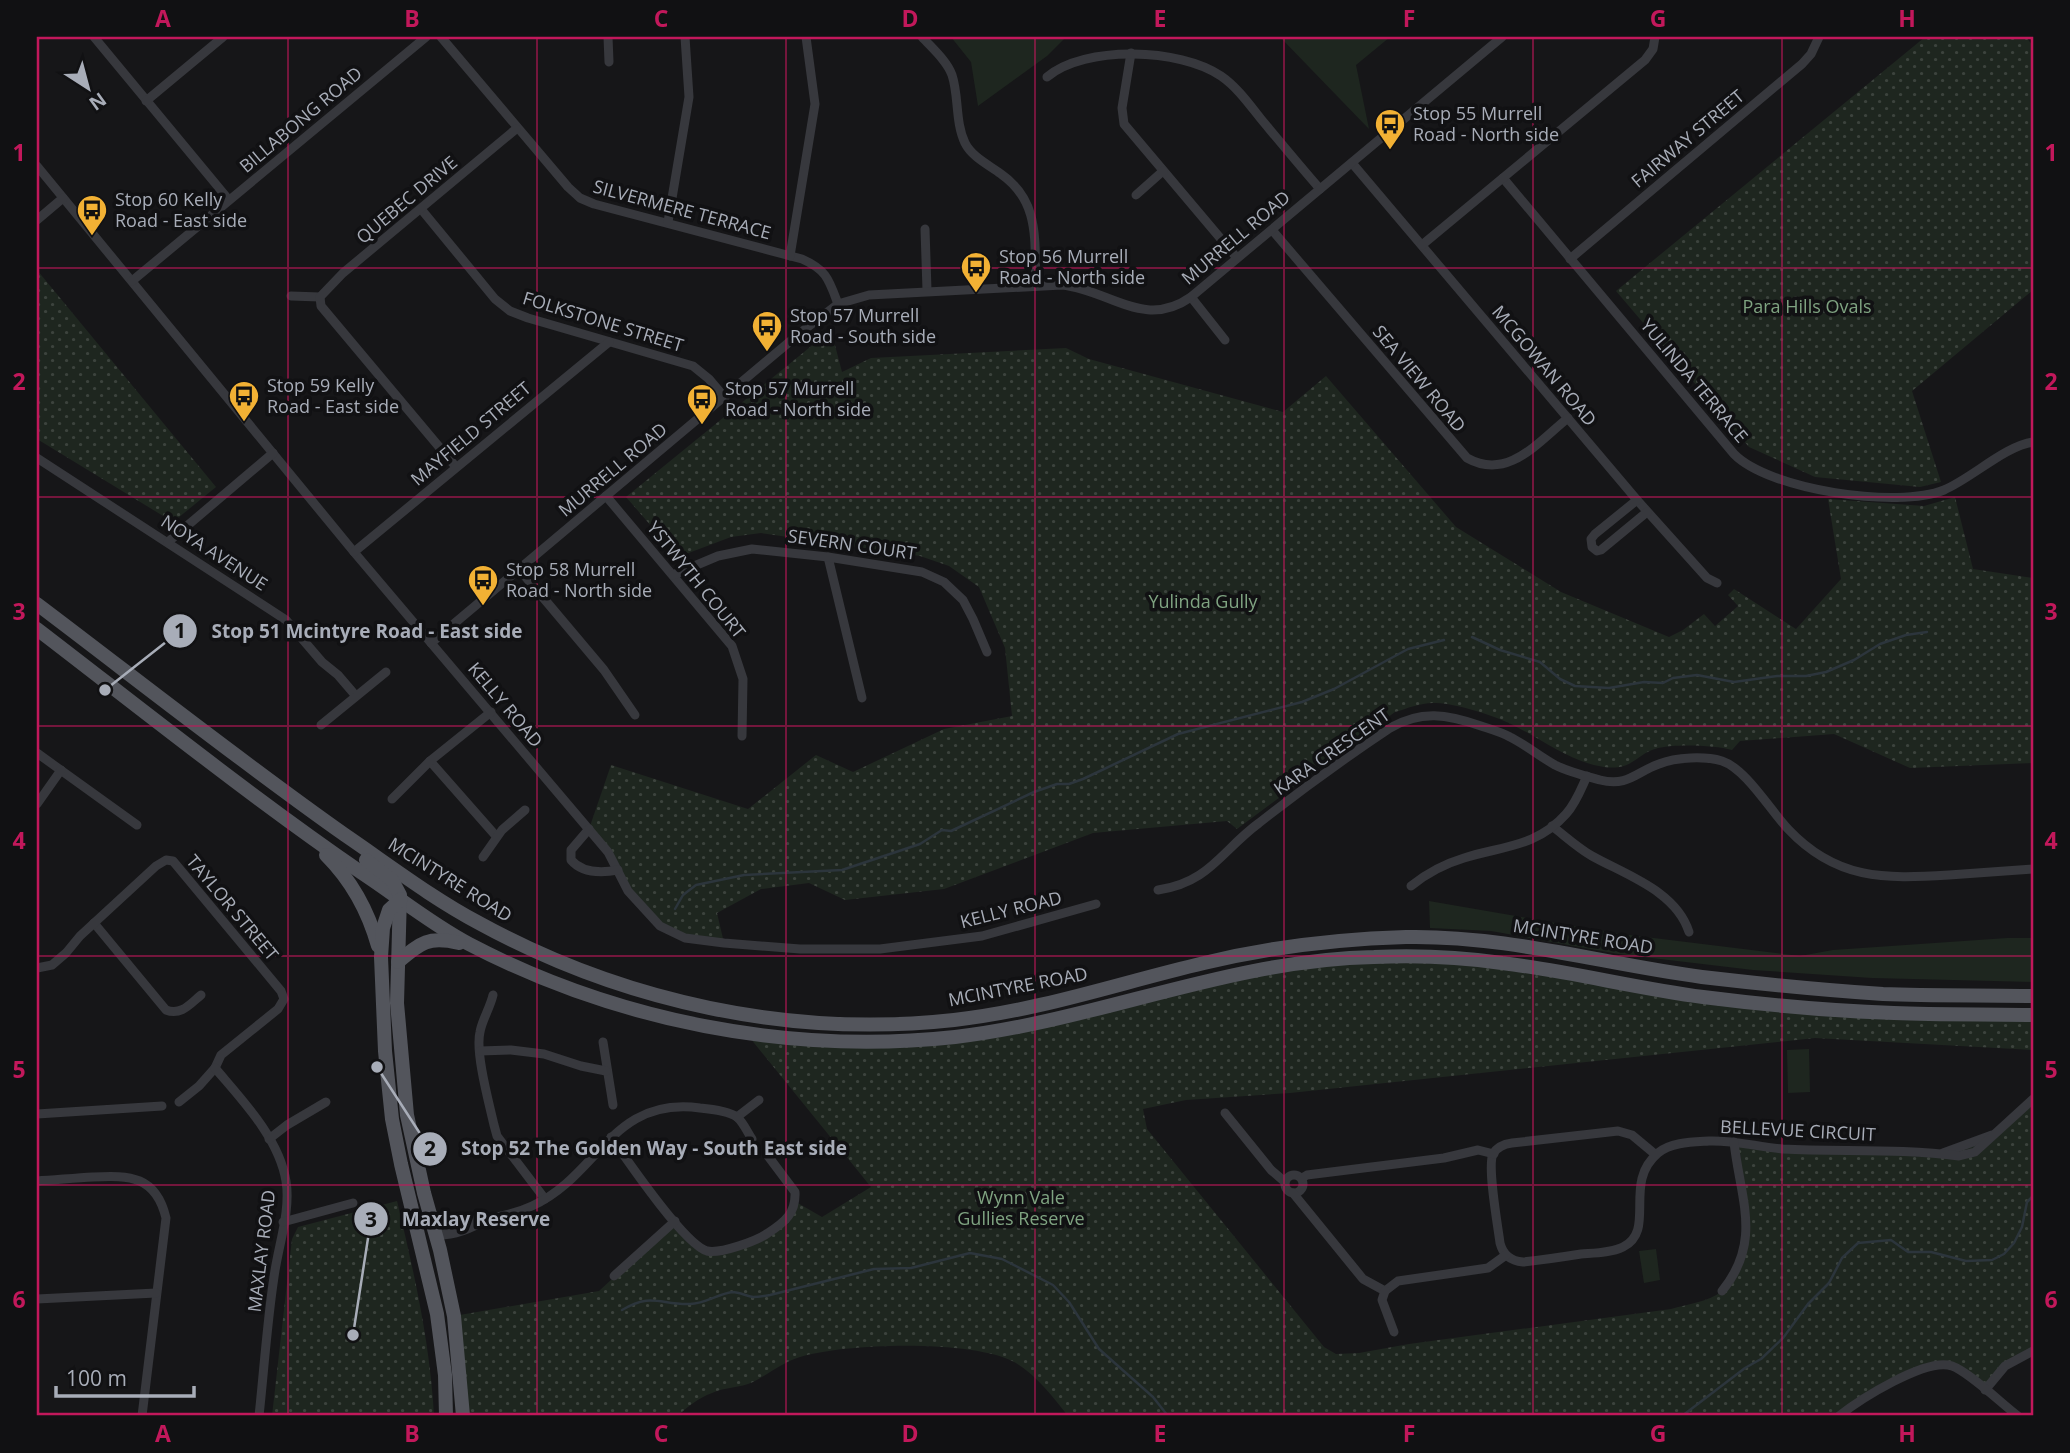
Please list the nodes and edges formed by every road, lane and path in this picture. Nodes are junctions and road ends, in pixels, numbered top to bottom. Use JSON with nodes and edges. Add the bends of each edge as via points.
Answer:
{"nodes":[{"id":1,"x":94,"y":37,"type":"edge"},
{"id":2,"x":223,"y":37,"type":"edge"},
{"id":3,"x":426,"y":37,"type":"edge"},
{"id":4,"x":441,"y":37,"type":"edge"},
{"id":5,"x":608,"y":37,"type":"edge"},
{"id":6,"x":685,"y":37,"type":"edge"},
{"id":7,"x":806,"y":37,"type":"edge"},
{"id":8,"x":922,"y":37,"type":"edge"},
{"id":9,"x":1502,"y":37,"type":"edge"},
{"id":10,"x":1654,"y":37,"type":"edge"},
{"id":11,"x":1819,"y":37,"type":"edge"},
{"id":12,"x":1131,"y":53,"type":"junction"},
{"id":13,"x":610,"y":62,"type":"dead end"},
{"id":14,"x":1047,"y":77,"type":"dead end"},
{"id":15,"x":146,"y":101,"type":"junction"},
{"id":16,"x":516,"y":129,"type":"junction"},
{"id":17,"x":1352,"y":163,"type":"junction"},
{"id":18,"x":37,"y":166,"type":"edge"},
{"id":19,"x":1163,"y":171,"type":"junction"},
{"id":20,"x":1503,"y":178,"type":"junction"},
{"id":21,"x":1320,"y":189,"type":"junction"},
{"id":22,"x":1136,"y":195,"type":"dead end"},
{"id":23,"x":63,"y":198,"type":"junction"},
{"id":24,"x":229,"y":200,"type":"junction"},
{"id":25,"x":421,"y":209,"type":"junction"},
{"id":26,"x":37,"y":220,"type":"edge"},
{"id":27,"x":668,"y":222,"type":"junction"},
{"id":28,"x":925,"y":229,"type":"dead end"},
{"id":29,"x":1272,"y":230,"type":"junction"},
{"id":30,"x":1422,"y":245,"type":"junction"},
{"id":31,"x":790,"y":256,"type":"junction"},
{"id":32,"x":1237,"y":258,"type":"junction"},
{"id":33,"x":1570,"y":258,"type":"junction"},
{"id":34,"x":132,"y":281,"type":"junction"},
{"id":35,"x":1036,"y":285,"type":"junction"},
{"id":36,"x":927,"y":290,"type":"junction"},
{"id":37,"x":291,"y":296,"type":"dead end"},
{"id":38,"x":1191,"y":297,"type":"junction"},
{"id":39,"x":320,"y":298,"type":"junction"},
{"id":40,"x":838,"y":304,"type":"junction"},
{"id":41,"x":1225,"y":340,"type":"dead end"},
{"id":42,"x":609,"y":342,"type":"junction"},
{"id":43,"x":725,"y":398,"type":"junction"},
{"id":44,"x":1568,"y":418,"type":"junction"},
{"id":45,"x":2033,"y":442,"type":"edge"},
{"id":46,"x":273,"y":453,"type":"junction"},
{"id":47,"x":37,"y":458,"type":"edge"},
{"id":48,"x":456,"y":467,"type":"junction"},
{"id":49,"x":606,"y":496,"type":"junction"},
{"id":50,"x":1637,"y":500,"type":"junction"},
{"id":51,"x":1647,"y":512,"type":"junction"},
{"id":52,"x":168,"y":542,"type":"junction"},
{"id":53,"x":355,"y":552,"type":"junction"},
{"id":54,"x":828,"y":557,"type":"junction"},
{"id":55,"x":519,"y":569,"type":"junction"},
{"id":56,"x":673,"y":575,"type":"junction"},
{"id":57,"x":1717,"y":583,"type":"dead end"},
{"id":58,"x":37,"y":604,"type":"edge"},
{"id":59,"x":37,"y":629,"type":"edge"},
{"id":60,"x":431,"y":643,"type":"junction"},
{"id":61,"x":987,"y":652,"type":"dead end"},
{"id":62,"x":386,"y":672,"type":"dead end"},
{"id":63,"x":356,"y":696,"type":"junction"},
{"id":64,"x":862,"y":698,"type":"dead end"},
{"id":65,"x":491,"y":712,"type":"junction"},
{"id":66,"x":635,"y":715,"type":"dead end"},
{"id":67,"x":321,"y":725,"type":"dead end"},
{"id":68,"x":742,"y":736,"type":"dead end"},
{"id":69,"x":37,"y":753,"type":"edge"},
{"id":70,"x":430,"y":761,"type":"junction"},
{"id":71,"x":61,"y":770,"type":"junction"},
{"id":72,"x":1587,"y":776,"type":"junction"},
{"id":73,"x":392,"y":799,"type":"dead end"},
{"id":74,"x":37,"y":804,"type":"edge"},
{"id":75,"x":308,"y":808,"type":"junction"},
{"id":76,"x":525,"y":810,"type":"dead end"},
{"id":77,"x":137,"y":825,"type":"dead end"},
{"id":78,"x":1552,"y":826,"type":"junction"},
{"id":79,"x":589,"y":829,"type":"junction"},
{"id":80,"x":303,"y":832,"type":"junction"},
{"id":81,"x":496,"y":836,"type":"junction"},
{"id":82,"x":483,"y":857,"type":"dead end"},
{"id":83,"x":2033,"y":869,"type":"edge"},
{"id":84,"x":618,"y":870,"type":"junction"},
{"id":85,"x":1412,"y":886,"type":"dead end"},
{"id":86,"x":1158,"y":890,"type":"dead end"},
{"id":87,"x":401,"y":899,"type":"junction"},
{"id":88,"x":1096,"y":904,"type":"dead end"},
{"id":89,"x":453,"y":909,"type":"junction"},
{"id":90,"x":94,"y":923,"type":"junction"},
{"id":91,"x":1689,"y":932,"type":"dead end"},
{"id":92,"x":471,"y":945,"type":"junction"},
{"id":93,"x":381,"y":957,"type":"junction"},
{"id":94,"x":398,"y":962,"type":"junction"},
{"id":95,"x":37,"y":968,"type":"edge"},
{"id":96,"x":201,"y":995,"type":"dead end"},
{"id":97,"x":493,"y":995,"type":"dead end"},
{"id":98,"x":2033,"y":996,"type":"edge"},
{"id":99,"x":2033,"y":1016,"type":"edge"},
{"id":100,"x":603,"y":1042,"type":"dead end"},
{"id":101,"x":480,"y":1051,"type":"junction"},
{"id":102,"x":215,"y":1068,"type":"junction"},
{"id":103,"x":606,"y":1071,"type":"junction"},
{"id":104,"x":2033,"y":1099,"type":"edge"},
{"id":105,"x":759,"y":1100,"type":"dead end"},
{"id":106,"x":179,"y":1102,"type":"dead end"},
{"id":107,"x":326,"y":1102,"type":"dead end"},
{"id":108,"x":614,"y":1105,"type":"dead end"},
{"id":109,"x":162,"y":1106,"type":"dead end"},
{"id":110,"x":1225,"y":1112,"type":"dead end"},
{"id":111,"x":37,"y":1114,"type":"edge"},
{"id":112,"x":737,"y":1117,"type":"junction"},
{"id":113,"x":611,"y":1137,"type":"junction"},
{"id":114,"x":269,"y":1139,"type":"junction"},
{"id":115,"x":752,"y":1139,"type":"dead end"},
{"id":116,"x":1734,"y":1142,"type":"junction"},
{"id":117,"x":1494,"y":1154,"type":"junction"},
{"id":118,"x":1656,"y":1155,"type":"junction"},
{"id":119,"x":768,"y":1156,"type":"dead end"},
{"id":120,"x":1302,"y":1178,"type":"junction"},
{"id":121,"x":37,"y":1181,"type":"edge"},
{"id":122,"x":1285,"y":1182,"type":"junction"},
{"id":123,"x":1293,"y":1193,"type":"junction"},
{"id":124,"x":545,"y":1199,"type":"junction"},
{"id":125,"x":353,"y":1203,"type":"dead end"},
{"id":126,"x":414,"y":1215,"type":"junction"},
{"id":127,"x":675,"y":1221,"type":"junction"},
{"id":128,"x":283,"y":1222,"type":"junction"},
{"id":129,"x":436,"y":1235,"type":"junction"},
{"id":130,"x":1506,"y":1255,"type":"junction"},
{"id":131,"x":426,"y":1262,"type":"junction"},
{"id":132,"x":614,"y":1276,"type":"dead end"},
{"id":133,"x":1385,"y":1291,"type":"junction"},
{"id":134,"x":1722,"y":1291,"type":"dead end"},
{"id":135,"x":156,"y":1293,"type":"junction"},
{"id":136,"x":37,"y":1299,"type":"edge"},
{"id":137,"x":1394,"y":1332,"type":"dead end"},
{"id":138,"x":2033,"y":1351,"type":"edge"},
{"id":139,"x":1985,"y":1390,"type":"junction"},
{"id":140,"x":1851,"y":1413,"type":"edge"},
{"id":141,"x":142,"y":1416,"type":"edge"},
{"id":142,"x":259,"y":1416,"type":"edge"},
{"id":143,"x":446,"y":1416,"type":"edge"},
{"id":144,"x":463,"y":1416,"type":"edge"},
{"id":145,"x":1839,"y":1416,"type":"edge"},
{"id":146,"x":2018,"y":1416,"type":"edge"}],
"edges":[{"from":1,"to":15,"type":"street"},
{"from":2,"to":15,"type":"street"},
{"from":3,"to":24,"type":"street","name":"BILLABONG ROAD"},
{"from":4,"to":16,"type":"street","name":"SILVERMERE TERRACE"},
{"from":5,"to":13,"type":"street"},
{"from":6,"to":27,"type":"street","via":[[689,96]]},
{"from":7,"to":31,"type":"street","via":[[815,104]]},
{"from":8,"to":35,"type":"street","via":[[951,74],[966,144],[1017,186],[1029,205]]},
{"from":9,"to":17,"type":"street","name":"MURRELL ROAD"},
{"from":10,"to":20,"type":"street","via":[[1645,60]]},
{"from":11,"to":33,"type":"street","name":"FAIRWAY STREET","via":[[1802,64]]},
{"from":12,"to":14,"type":"street","via":[[1075,62]]},
{"from":12,"to":19,"type":"street","via":[[1123,121]]},
{"from":12,"to":21,"type":"street","via":[[1189,63],[1222,76]]},
{"from":15,"to":24,"type":"street"},
{"from":16,"to":25,"type":"street","name":"QUEBEC DRIVE"},
{"from":16,"to":27,"type":"street","name":"SILVERMERE TERRACE","via":[[576,195],[594,204]]},
{"from":17,"to":21,"type":"street","name":"MURRELL ROAD"},
{"from":17,"to":30,"type":"street","name":"MCGOWAN ROAD"},
{"from":18,"to":23,"type":"street","name":"KELLY ROAD"},
{"from":19,"to":22,"type":"street"},
{"from":19,"to":32,"type":"street"},
{"from":20,"to":30,"type":"street"},
{"from":20,"to":33,"type":"street","name":"YULINDA TERRACE"},
{"from":21,"to":29,"type":"street","name":"MURRELL ROAD"},
{"from":23,"to":26,"type":"street"},
{"from":23,"to":34,"type":"street","name":"KELLY ROAD"},
{"from":24,"to":34,"type":"street","name":"BILLABONG ROAD"},
{"from":25,"to":39,"type":"street","name":"QUEBEC DRIVE","via":[[343,273]]},
{"from":25,"to":42,"type":"street","name":"FOLKSTONE STREET","via":[[504,307]]},
{"from":27,"to":31,"type":"street","name":"SILVERMERE TERRACE"},
{"from":28,"to":36,"type":"street"},
{"from":29,"to":32,"type":"street","name":"MURRELL ROAD"},
{"from":29,"to":44,"type":"street","name":"SEA VIEW ROAD","via":[[1467,458],[1486,464],[1510,463]]},
{"from":30,"to":44,"type":"street","name":"MCGOWAN ROAD"},
{"from":31,"to":40,"type":"street","name":"SILVERMERE TERRACE","via":[[822,270]]},
{"from":32,"to":38,"type":"street","name":"MURRELL ROAD"},
{"from":33,"to":45,"type":"street","name":"YULINDA TERRACE","via":[[1734,454],[1769,475],[1818,491],[1912,498],[1946,489]]},
{"from":34,"to":46,"type":"street","name":"KELLY ROAD"},
{"from":35,"to":36,"type":"street","name":"MURRELL ROAD"},
{"from":35,"to":38,"type":"street","name":"MURRELL ROAD","via":[[1083,288],[1146,310],[1175,306]]},
{"from":36,"to":40,"type":"street","name":"MURRELL ROAD","via":[[869,295]]},
{"from":37,"to":39,"type":"street"},
{"from":38,"to":41,"type":"street"},
{"from":39,"to":48,"type":"street","via":[[321,306]]},
{"from":40,"to":43,"type":"street","name":"MURRELL ROAD"},
{"from":42,"to":43,"type":"street","name":"FOLKSTONE STREET","via":[[693,366]]},
{"from":42,"to":48,"type":"street","name":"MAYFIELD STREET"},
{"from":43,"to":49,"type":"street","name":"MURRELL ROAD"},
{"from":44,"to":50,"type":"street","name":"MCGOWAN ROAD"},
{"from":46,"to":52,"type":"street"},
{"from":46,"to":53,"type":"street","name":"KELLY ROAD"},
{"from":47,"to":52,"type":"street","name":"NOYA AVENUE"},
{"from":48,"to":53,"type":"street","name":"MAYFIELD STREET"},
{"from":49,"to":55,"type":"street","name":"MURRELL ROAD"},
{"from":49,"to":56,"type":"street","name":"YSTWYTH COURT"},
{"from":50,"to":51,"type":"street","name":"MCGOWAN ROAD"},
{"from":50,"to":51,"type":"street","via":[[1595,534],[1592,547],[1601,550]]},
{"from":51,"to":57,"type":"street","name":"MCGOWAN ROAD","via":[[1707,578]]},
{"from":52,"to":63,"type":"street","name":"NOYA AVENUE","via":[[286,620]]},
{"from":53,"to":60,"type":"street","name":"KELLY ROAD"},
{"from":54,"to":56,"type":"street","name":"SEVERN COURT","via":[[752,549],[718,556]]},
{"from":54,"to":61,"type":"street","name":"SEVERN COURT","via":[[915,570],[940,579],[963,600]]},
{"from":54,"to":64,"type":"street"},
{"from":55,"to":60,"type":"street","name":"MURRELL ROAD"},
{"from":55,"to":66,"type":"street","via":[[604,670]]},
{"from":56,"to":68,"type":"street","name":"YSTWYTH COURT","via":[[734,650],[743,678]]},
{"from":58,"to":75,"type":"main road","name":"MCINTYRE ROAD"},
{"from":59,"to":80,"type":"main road","name":"MCINTYRE ROAD"},
{"from":60,"to":65,"type":"street","name":"KELLY ROAD"},
{"from":62,"to":63,"type":"street"},
{"from":63,"to":67,"type":"street"},
{"from":65,"to":70,"type":"street"},
{"from":65,"to":79,"type":"street","name":"KELLY ROAD"},
{"from":69,"to":71,"type":"street"},
{"from":70,"to":73,"type":"street"},
{"from":70,"to":81,"type":"street"},
{"from":71,"to":74,"type":"street"},
{"from":71,"to":77,"type":"street"},
{"from":72,"to":78,"type":"street","via":[[1572,807]]},
{"from":72,"to":83,"type":"street","name":"KARA CRESCENT","via":[[1621,781],[1669,761],[1716,760],[1734,768],[1805,845],[1856,872],[1900,878]]},
{"from":72,"to":86,"type":"street","name":"KARA CRESCENT","via":[[1555,764],[1502,733],[1447,715],[1415,717],[1390,728],[1269,815],[1201,874]]},
{"from":75,"to":87,"type":"main road","via":[[329,832],[392,880]]},
{"from":75,"to":89,"type":"main road","name":"MCINTYRE ROAD"},
{"from":76,"to":81,"type":"street"},
{"from":78,"to":85,"type":"street","via":[[1525,843],[1444,866]]},
{"from":78,"to":91,"type":"street","via":[[1592,856],[1661,895],[1679,911]]},
{"from":79,"to":84,"type":"street","name":"KELLY ROAD"},
{"from":79,"to":84,"type":"street","via":[[571,850],[574,864],[599,872]]},
{"from":80,"to":87,"type":"main road","name":"MCINTYRE ROAD"},
{"from":80,"to":93,"type":"main road","via":[[350,882]]},
{"from":81,"to":82,"type":"street"},
{"from":84,"to":88,"type":"street","name":"KELLY ROAD","via":[[628,891],[653,921],[669,932],[691,939],[777,948],[880,948],[960,939]]},
{"from":87,"to":89,"type":"main road"},
{"from":87,"to":92,"type":"main road","name":"MCINTYRE ROAD"},
{"from":87,"to":93,"type":"main road","via":[[386,918]]},
{"from":87,"to":94,"type":"main road"},
{"from":89,"to":98,"type":"main road","name":"MCINTYRE ROAD","via":[[549,958],[621,985],[698,1006],[801,1022],[892,1023],[989,1016],[1262,951],[1414,937],[1506,943],[1698,976],[1823,989]]},
{"from":90,"to":95,"type":"street","name":"TAYLOR STREET","via":[[52,965]]},
{"from":90,"to":96,"type":"street","via":[[166,1010],[183,1010]]},
{"from":90,"to":102,"type":"street","name":"TAYLOR STREET","via":[[166,860],[173,861],[284,999],[221,1055]]},
{"from":92,"to":94,"type":"main road","via":[[429,940]]},
{"from":92,"to":99,"type":"main road","name":"MCINTYRE ROAD","via":[[589,995],[648,1013],[727,1030],[811,1040],[895,1041],[987,1033],[1262,968],[1371,957],[1502,962],[1743,1002],[1890,1013]]},
{"from":93,"to":126,"type":"main road","via":[[392,1119]]},
{"from":94,"to":129,"type":"main road","via":[[398,1027],[407,1115]]},
{"from":97,"to":101,"type":"street","via":[[480,1032]]},
{"from":100,"to":103,"type":"street"},
{"from":101,"to":103,"type":"street","via":[[544,1054]]},
{"from":101,"to":124,"type":"street","via":[[497,1136]]},
{"from":102,"to":106,"type":"street","name":"TAYLOR STREET"},
{"from":102,"to":114,"type":"street","name":"MAXLAY ROAD"},
{"from":103,"to":108,"type":"street"},
{"from":104,"to":116,"type":"street","name":"BELLEVUE CIRCUIT","via":[[1975,1152],[1959,1156],[1780,1149]]},
{"from":105,"to":112,"type":"street"},
{"from":107,"to":114,"type":"street"},
{"from":109,"to":111,"type":"street"},
{"from":110,"to":122,"type":"street"},
{"from":112,"to":113,"type":"street","via":[[677,1105],[647,1113]]},
{"from":112,"to":115,"type":"street"},
{"from":113,"to":124,"type":"street","via":[[560,1190]]},
{"from":113,"to":127,"type":"street"},
{"from":114,"to":128,"type":"street","name":"MAXLAY ROAD","via":[[286,1181]]},
{"from":116,"to":118,"type":"street","name":"BELLEVUE CIRCUIT","via":[[1670,1146]]},
{"from":116,"to":134,"type":"street","via":[[1747,1213],[1746,1235],[1735,1274]]},
{"from":117,"to":118,"type":"street","via":[[1506,1144],[1619,1131],[1632,1135]]},
{"from":117,"to":120,"type":"street","via":[[1478,1150]]},
{"from":117,"to":130,"type":"street","via":[[1491,1169],[1501,1248]]},
{"from":118,"to":130,"type":"street","via":[[1642,1173],[1640,1224],[1627,1245],[1613,1251],[1523,1262]]},
{"from":119,"to":127,"type":"street","via":[[795,1192],[793,1213],[780,1225],[761,1238],[708,1251],[691,1241]]},
{"from":120,"to":122,"type":"street","via":[[1296,1174]]},
{"from":120,"to":123,"type":"street","via":[[1302,1189]]},
{"from":121,"to":135,"type":"street","via":[[117,1176],[149,1185],[166,1218]]},
{"from":122,"to":123,"type":"street"},
{"from":123,"to":133,"type":"street","via":[[1363,1279]]},
{"from":124,"to":129,"type":"street","via":[[450,1236]]},
{"from":125,"to":128,"type":"street"},
{"from":126,"to":129,"type":"main road"},
{"from":126,"to":131,"type":"main road"},
{"from":127,"to":132,"type":"street"},
{"from":128,"to":142,"type":"street","name":"MAXLAY ROAD"},
{"from":129,"to":131,"type":"main road"},
{"from":129,"to":144,"type":"main road","via":[[454,1316]]},
{"from":130,"to":133,"type":"street","via":[[1488,1268],[1398,1281]]},
{"from":131,"to":143,"type":"main road","via":[[440,1329]]},
{"from":133,"to":137,"type":"street","via":[[1382,1300]]},
{"from":135,"to":136,"type":"street"},
{"from":135,"to":141,"type":"street"},
{"from":138,"to":139,"type":"street","via":[[2005,1366]]},
{"from":139,"to":140,"type":"street","via":[[1956,1368],[1939,1365],[1866,1395]]},
{"from":139,"to":146,"type":"street"},
{"from":140,"to":145,"type":"street"}]}
